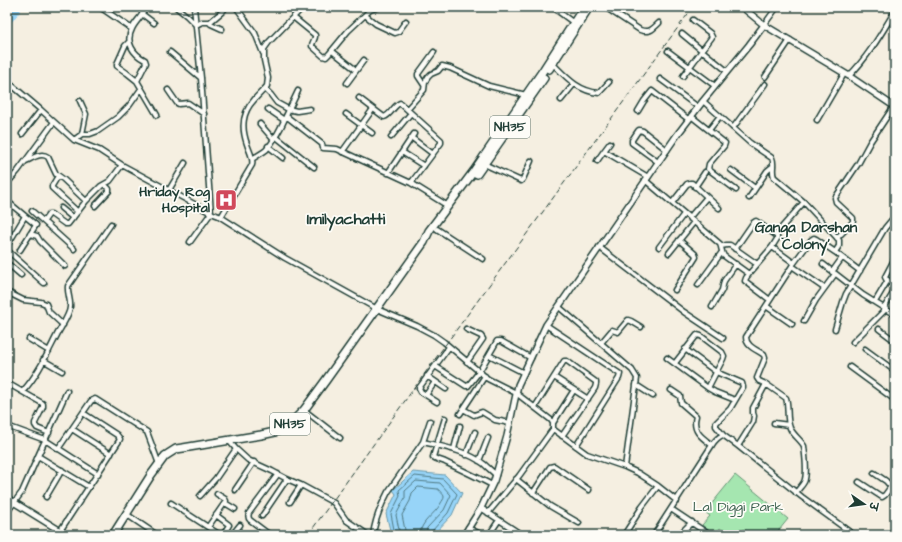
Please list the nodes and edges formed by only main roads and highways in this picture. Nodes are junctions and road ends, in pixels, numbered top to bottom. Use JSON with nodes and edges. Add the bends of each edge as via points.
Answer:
{"nodes":[{"id":1,"x":584,"y":7,"type":"edge"},
{"id":2,"x":589,"y":7,"type":"edge"},
{"id":3,"x":424,"y":242,"type":"junction"},
{"id":4,"x":113,"y":535,"type":"edge"}],
"edges":[{"from":1,"to":3,"type":"highway","number":"NH35","via":[[474,171],[429,231]]},
{"from":2,"to":3,"type":"highway","number":"NH35","via":[[484,164],[437,229]]},
{"from":3,"to":4,"type":"highway","number":"NH35","via":[[335,369],[296,418],[275,432],[176,449],[165,456]]}]}
